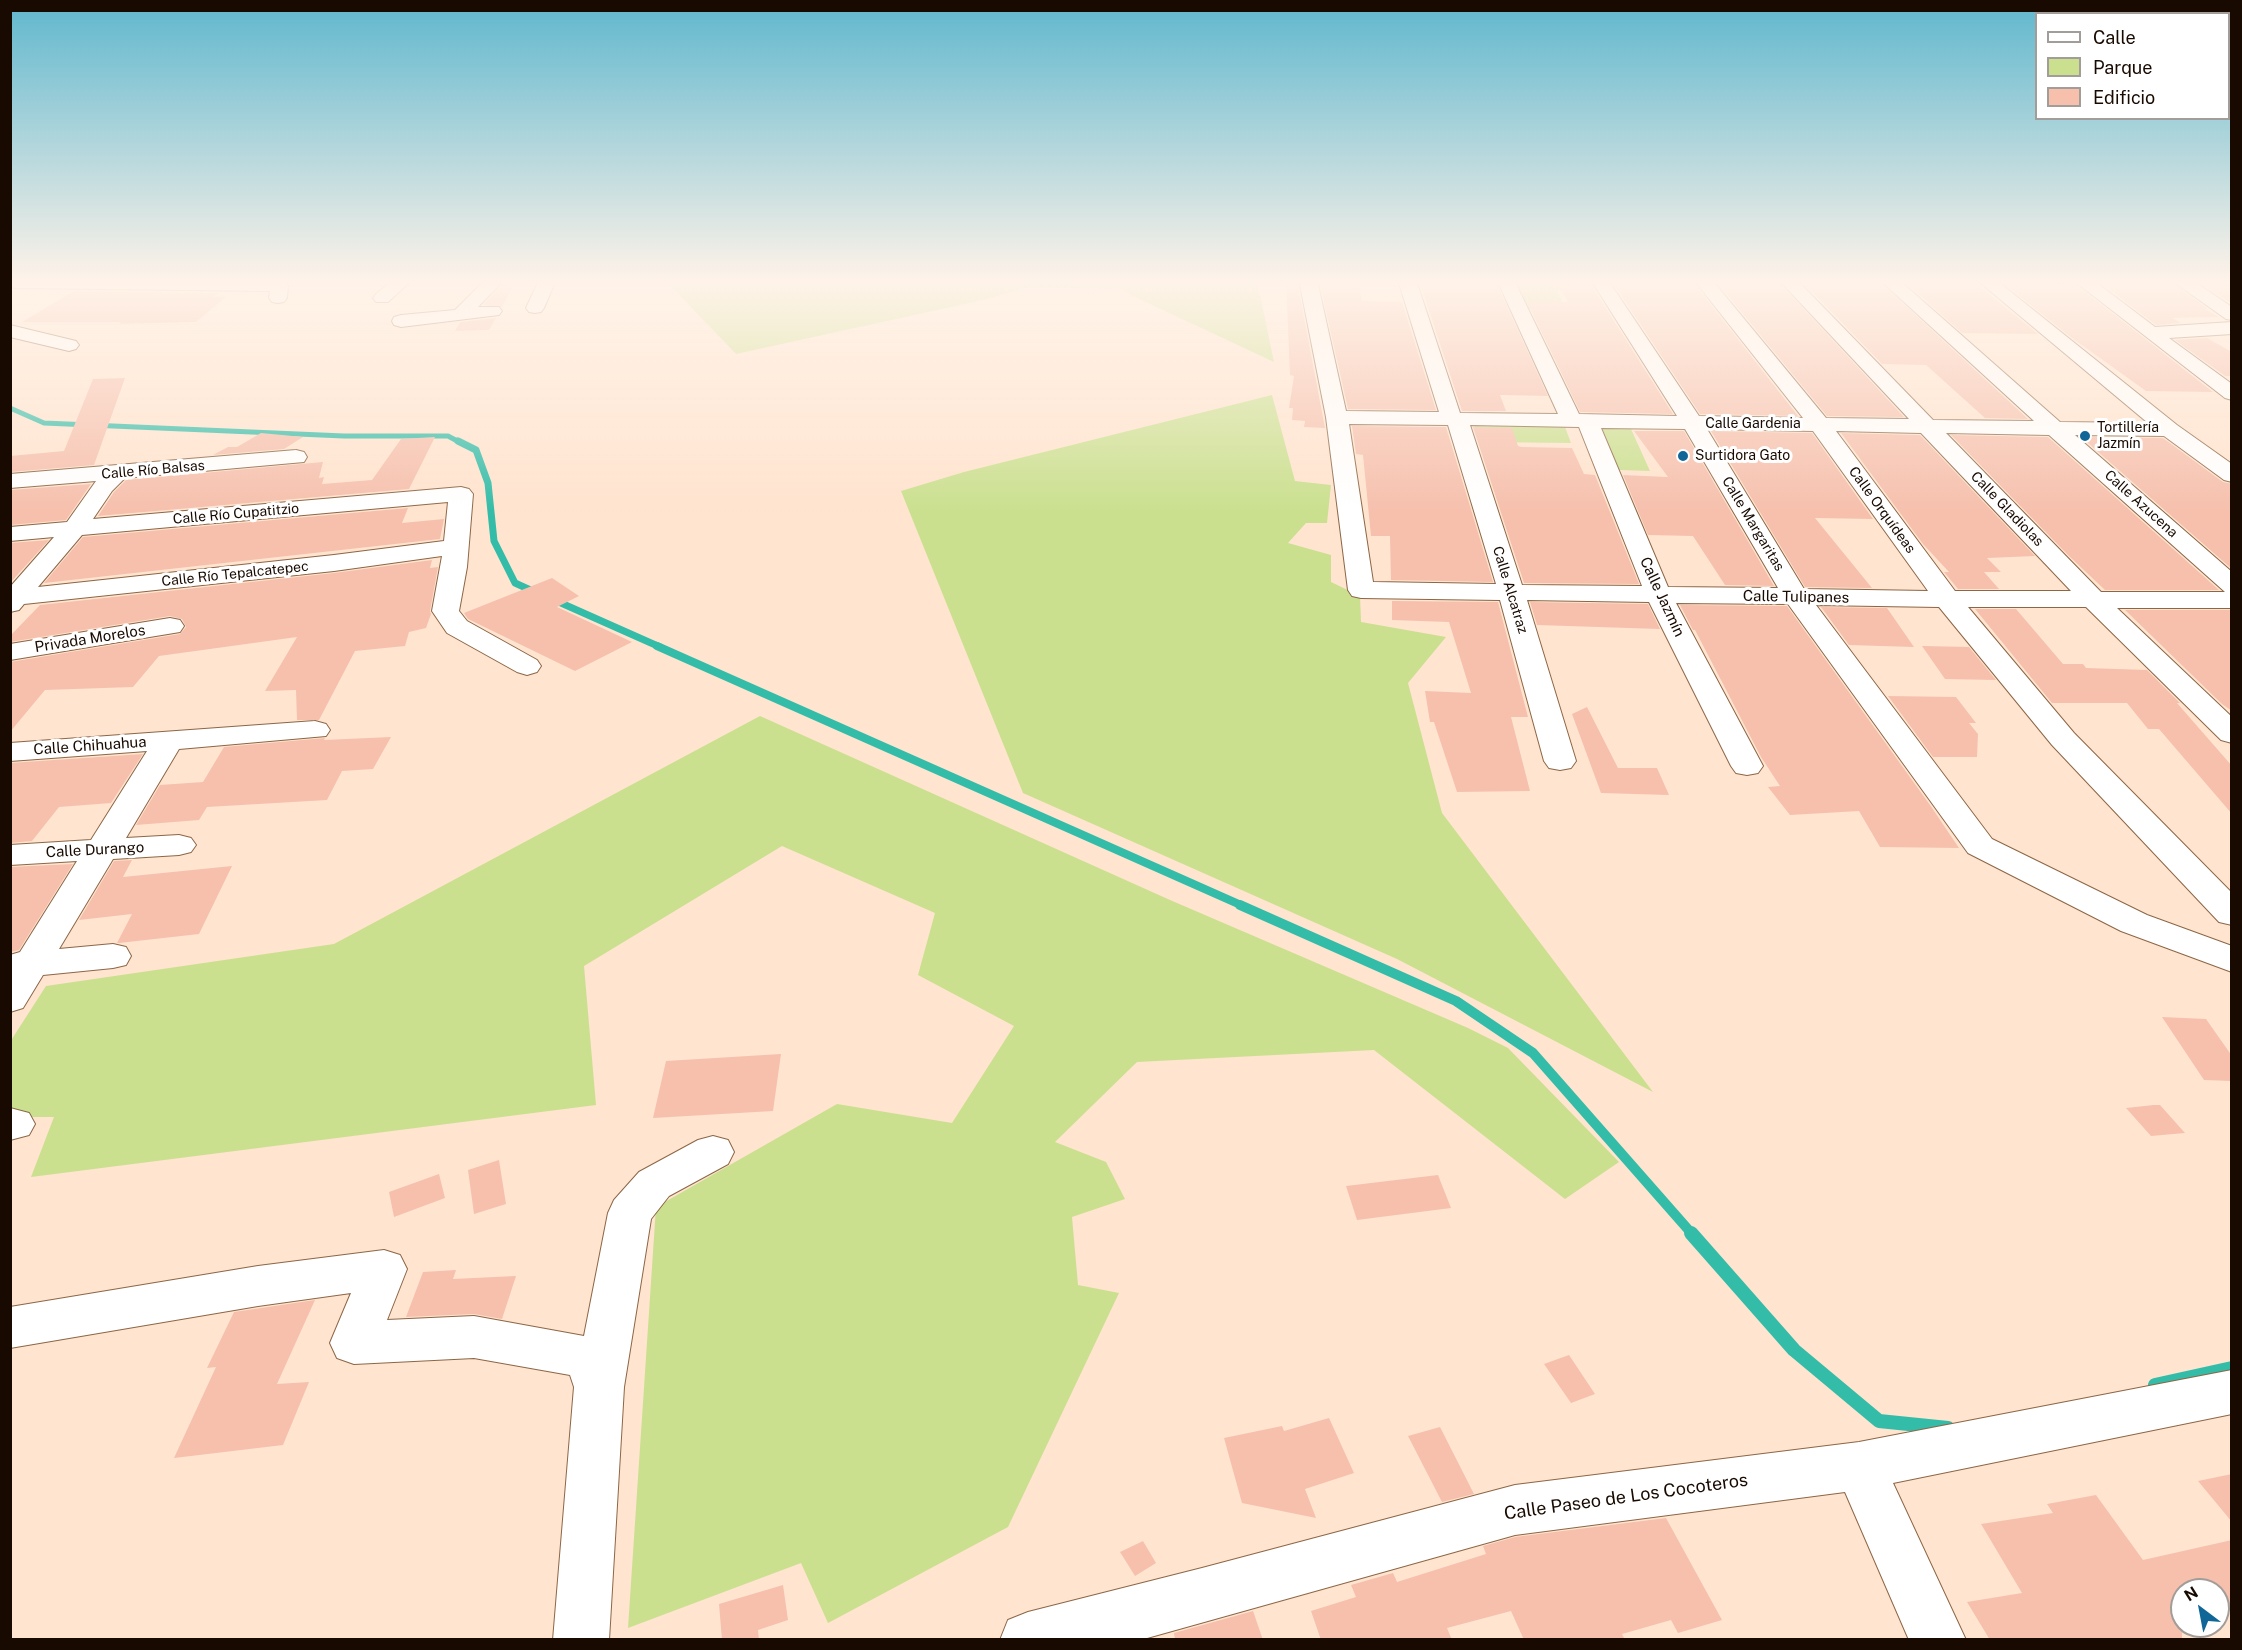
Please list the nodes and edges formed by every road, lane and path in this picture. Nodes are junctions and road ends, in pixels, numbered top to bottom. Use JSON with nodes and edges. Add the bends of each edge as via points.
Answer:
{"nodes":[{"id":1,"x":1324,"y":357,"type":"edge"},
{"id":2,"x":1433,"y":357,"type":"edge"},
{"id":3,"x":1546,"y":357,"type":"edge"},
{"id":4,"x":1649,"y":357,"type":"edge"},
{"id":5,"x":1765,"y":357,"type":"edge"},
{"id":6,"x":1861,"y":357,"type":"edge"},
{"id":7,"x":1975,"y":357,"type":"edge"},
{"id":8,"x":2079,"y":357,"type":"edge"},
{"id":9,"x":2183,"y":357,"type":"edge"},
{"id":10,"x":2232,"y":394,"type":"edge"},
{"id":11,"x":1337,"y":417,"type":"junction"},
{"id":12,"x":1454,"y":419,"type":"junction"},
{"id":13,"x":1580,"y":422,"type":"junction"},
{"id":14,"x":1693,"y":424,"type":"junction"},
{"id":15,"x":1820,"y":425,"type":"junction"},
{"id":16,"x":1929,"y":427,"type":"junction"},
{"id":17,"x":2054,"y":427,"type":"junction"},
{"id":18,"x":2169,"y":430,"type":"junction"},
{"id":19,"x":2232,"y":452,"type":"edge"},
{"id":20,"x":2204,"y":453,"type":"junction"},
{"id":21,"x":296,"y":457,"type":"dead end"},
{"id":22,"x":117,"y":473,"type":"junction"},
{"id":23,"x":2232,"y":475,"type":"edge"},
{"id":24,"x":10,"y":481,"type":"edge"},
{"id":25,"x":75,"y":528,"type":"junction"},
{"id":26,"x":10,"y":534,"type":"edge"},
{"id":27,"x":455,"y":547,"type":"junction"},
{"id":28,"x":2232,"y":586,"type":"edge"},
{"id":29,"x":1511,"y":591,"type":"junction"},
{"id":30,"x":1658,"y":594,"type":"junction"},
{"id":31,"x":1796,"y":597,"type":"junction"},
{"id":32,"x":1947,"y":599,"type":"junction"},
{"id":33,"x":12,"y":600,"type":"edge"},
{"id":34,"x":2094,"y":600,"type":"junction"},
{"id":35,"x":2232,"y":600,"type":"edge"},
{"id":36,"x":170,"y":626,"type":"dead end"},
{"id":37,"x":10,"y":652,"type":"edge"},
{"id":38,"x":528,"y":666,"type":"dead end"},
{"id":39,"x":315,"y":730,"type":"dead end"},
{"id":40,"x":2232,"y":734,"type":"edge"},
{"id":41,"x":169,"y":740,"type":"junction"},
{"id":42,"x":10,"y":752,"type":"edge"},
{"id":43,"x":1560,"y":762,"type":"dead end"},
{"id":44,"x":1747,"y":766,"type":"dead end"},
{"id":45,"x":179,"y":845,"type":"dead end"},
{"id":46,"x":104,"y":850,"type":"junction"},
{"id":47,"x":10,"y":855,"type":"edge"},
{"id":48,"x":2232,"y":914,"type":"edge"},
{"id":49,"x":112,"y":956,"type":"dead end"},
{"id":50,"x":2232,"y":960,"type":"edge"},
{"id":51,"x":21,"y":965,"type":"edge"},
{"id":52,"x":10,"y":999,"type":"edge"},
{"id":53,"x":713,"y":1152,"type":"dead end"},
{"id":54,"x":10,"y":1328,"type":"edge"},
{"id":55,"x":599,"y":1387,"type":"junction"},
{"id":56,"x":2232,"y":1392,"type":"edge"},
{"id":57,"x":1859,"y":1466,"type":"junction"},
{"id":58,"x":581,"y":1640,"type":"edge"},
{"id":59,"x":1028,"y":1640,"type":"edge"},
{"id":60,"x":1938,"y":1640,"type":"edge"}],
"edges":[{"from":1,"to":11,"type":"street"},
{"from":2,"to":12,"type":"street","name":"Calle Alcatraz"},
{"from":3,"to":13,"type":"street","name":"Calle Jazmín"},
{"from":4,"to":14,"type":"street","name":"Calle Margaritas"},
{"from":5,"to":15,"type":"street","name":"Calle Orquídeas"},
{"from":6,"to":16,"type":"street","name":"Calle Gladiolas"},
{"from":7,"to":17,"type":"street","name":"Calle Azucena"},
{"from":8,"to":18,"type":"street"},
{"from":9,"to":10,"type":"street"},
{"from":11,"to":12,"type":"street","name":"Calle Gardenia"},
{"from":11,"to":29,"type":"street","name":"Calle Tulipanes","via":[[1362,590]]},
{"from":12,"to":13,"type":"street","name":"Calle Gardenia"},
{"from":12,"to":29,"type":"street","name":"Calle Alcatraz"},
{"from":13,"to":14,"type":"street","name":"Calle Gardenia"},
{"from":13,"to":30,"type":"street","name":"Calle Jazmín"},
{"from":14,"to":15,"type":"street","name":"Calle Gardenia"},
{"from":14,"to":31,"type":"street","name":"Calle Margaritas"},
{"from":15,"to":16,"type":"street","name":"Calle Gardenia"},
{"from":15,"to":32,"type":"street","name":"Calle Orquídeas"},
{"from":16,"to":17,"type":"street","name":"Calle Gardenia"},
{"from":16,"to":34,"type":"street","name":"Calle Gladiolas"},
{"from":17,"to":18,"type":"street","name":"Calle Gardenia"},
{"from":17,"to":28,"type":"street","name":"Calle Azucena"},
{"from":18,"to":20,"type":"street"},
{"from":19,"to":20,"type":"street"},
{"from":20,"to":23,"type":"street"},
{"from":21,"to":22,"type":"street","name":"Calle Río Balsas"},
{"from":22,"to":24,"type":"street","name":"Calle Río Balsas"},
{"from":22,"to":25,"type":"street"},
{"from":25,"to":26,"type":"street","name":"Calle Río Cupatitzio"},
{"from":25,"to":27,"type":"street","name":"Calle Río Cupatitzio","via":[[461,494]]},
{"from":25,"to":33,"type":"street"},
{"from":27,"to":33,"type":"street","name":"Calle Río Tepalcatepec"},
{"from":27,"to":38,"type":"street","via":[[445,611],[457,627]]},
{"from":29,"to":30,"type":"street","name":"Calle Tulipanes"},
{"from":29,"to":43,"type":"street","name":"Calle Alcatraz"},
{"from":30,"to":31,"type":"street","name":"Calle Tulipanes"},
{"from":30,"to":44,"type":"street","name":"Calle Jazmín"},
{"from":31,"to":32,"type":"street","name":"Calle Tulipanes"},
{"from":31,"to":50,"type":"street","name":"Calle Margaritas","via":[[1980,846],[2134,923]]},
{"from":32,"to":34,"type":"street","name":"Calle Tulipanes"},
{"from":32,"to":48,"type":"street","name":"Calle Orquídeas","via":[[2063,739]]},
{"from":34,"to":35,"type":"street","name":"Calle Tulipanes"},
{"from":34,"to":40,"type":"street","name":"Calle Gladiolas"},
{"from":36,"to":37,"type":"street","name":"Privada Morelos"},
{"from":39,"to":41,"type":"street","name":"Calle Chihuahua"},
{"from":41,"to":42,"type":"street","name":"Calle Chihuahua"},
{"from":41,"to":46,"type":"street"},
{"from":45,"to":46,"type":"street","name":"Calle Durango"},
{"from":46,"to":47,"type":"street","name":"Calle Durango"},
{"from":46,"to":51,"type":"street"},
{"from":49,"to":51,"type":"street"},
{"from":51,"to":52,"type":"street"},
{"from":53,"to":55,"type":"street","via":[[654,1184],[630,1213]]},
{"from":54,"to":55,"type":"street","via":[[384,1269],[354,1343],[474,1337],[522,1344],[588,1358]]},
{"from":55,"to":58,"type":"street"},
{"from":56,"to":57,"type":"street","name":"Calle Paseo de Los Cocoteros"},
{"from":57,"to":59,"type":"street","name":"Calle Paseo de Los Cocoteros","via":[[1515,1510]]},
{"from":57,"to":60,"type":"street"}]}
